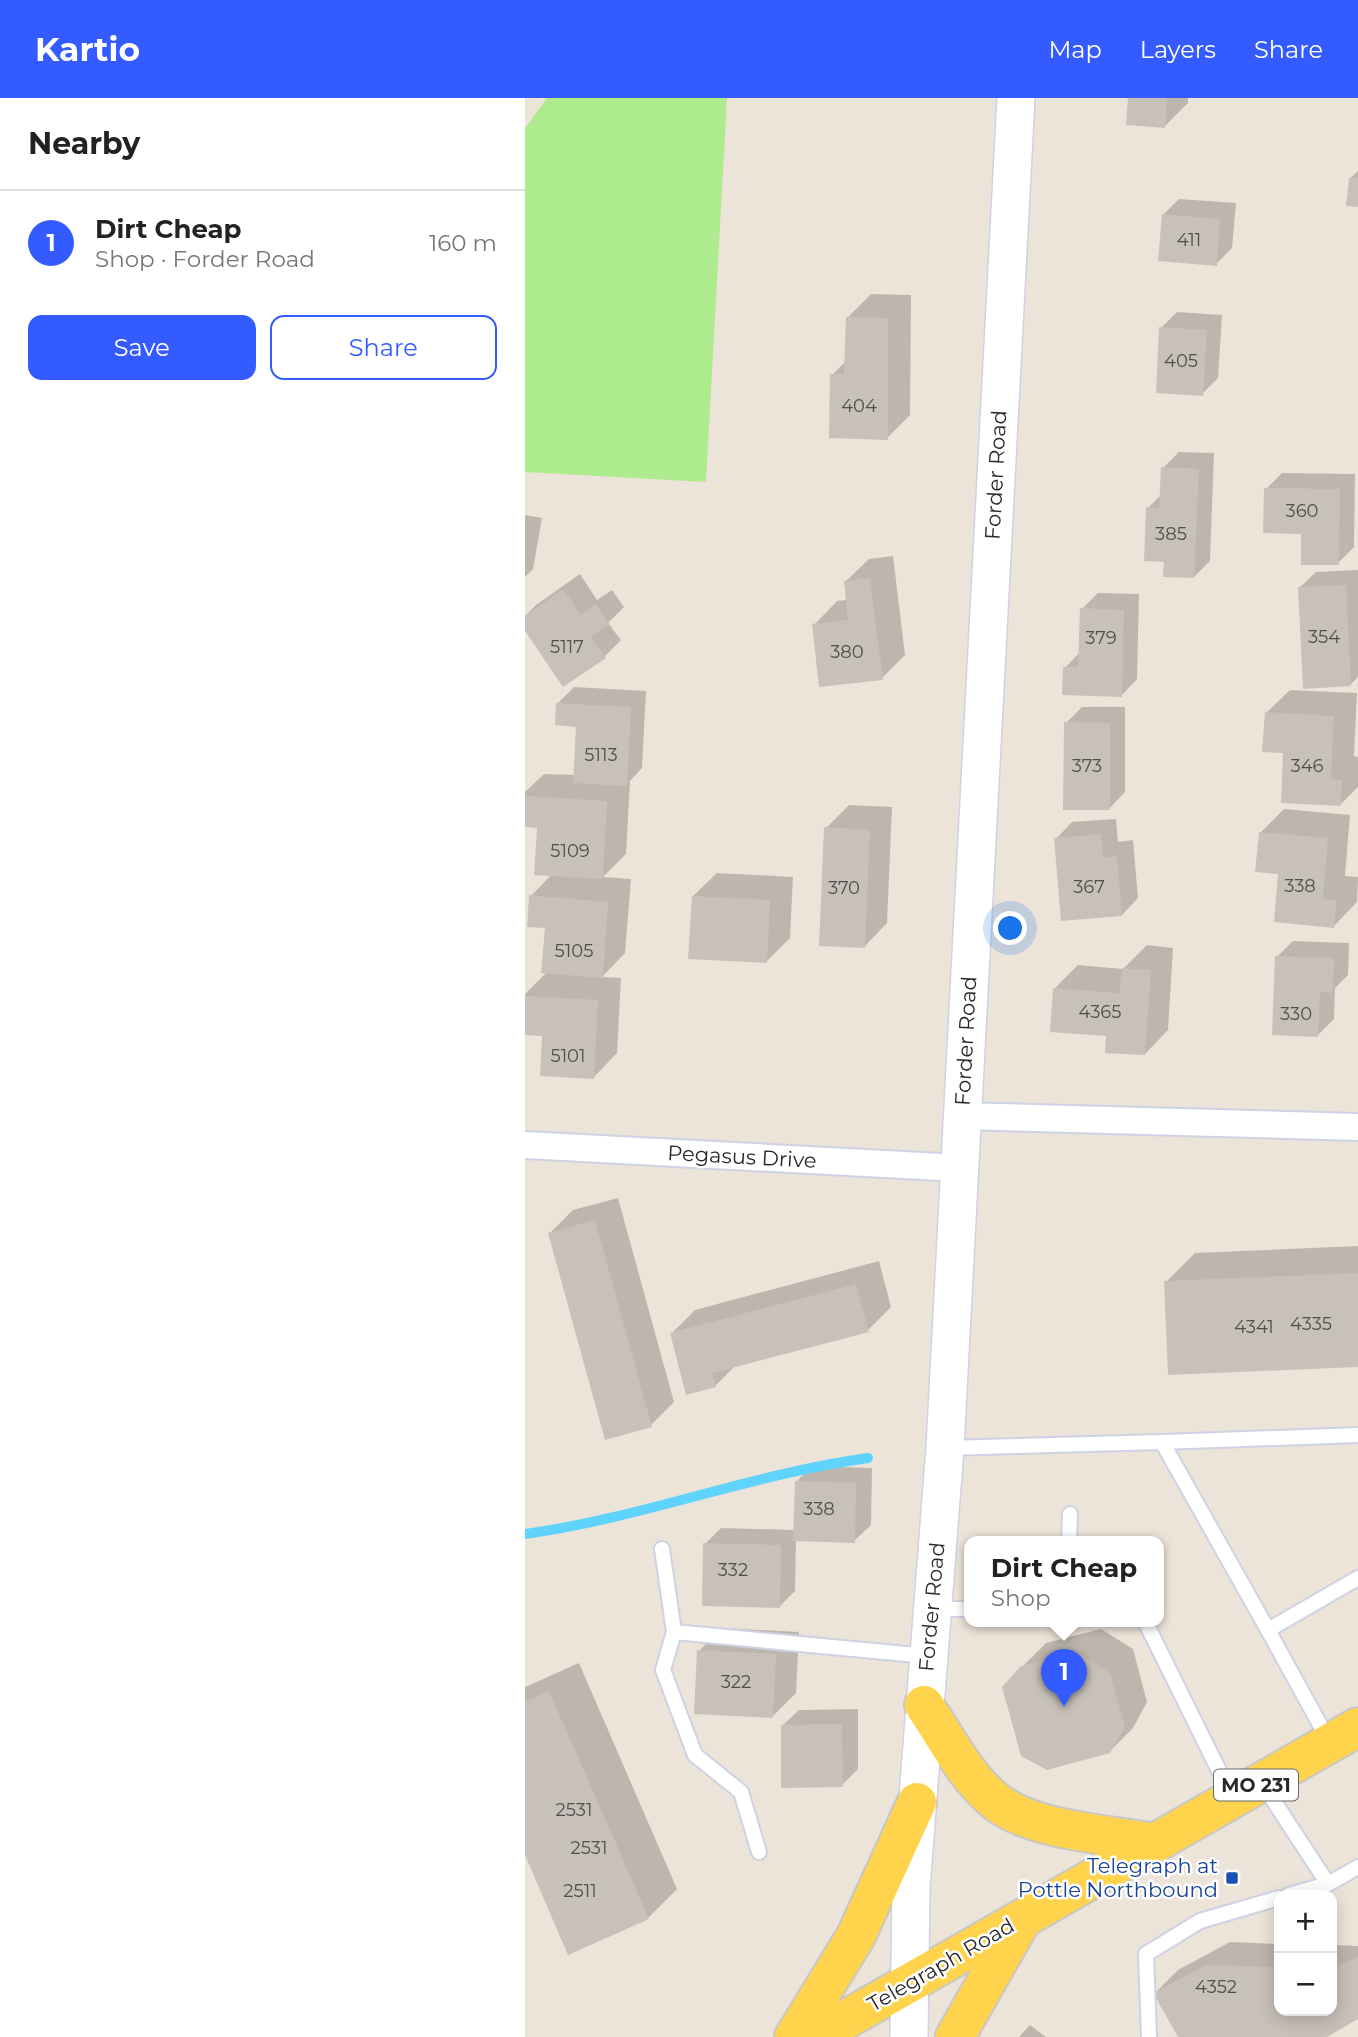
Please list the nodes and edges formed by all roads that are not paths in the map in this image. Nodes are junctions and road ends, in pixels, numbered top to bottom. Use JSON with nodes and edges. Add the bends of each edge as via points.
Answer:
{"nodes":[{"id":1,"x":1016,"y":98,"type":"edge"},
{"id":2,"x":962,"y":1115,"type":"junction"},
{"id":3,"x":1358,"y":1127,"type":"edge"},
{"id":4,"x":525,"y":1145,"type":"edge"},
{"id":5,"x":960,"y":1168,"type":"junction"},
{"id":6,"x":1358,"y":1435,"type":"edge"},
{"id":7,"x":1162,"y":1442,"type":"junction"},
{"id":8,"x":945,"y":1448,"type":"junction"},
{"id":9,"x":1070,"y":1514,"type":"dead end"},
{"id":10,"x":1069,"y":1536,"type":"edge"},
{"id":11,"x":662,"y":1549,"type":"dead end"},
{"id":12,"x":1358,"y":1577,"type":"edge"},
{"id":13,"x":932,"y":1609,"type":"junction"},
{"id":14,"x":964,"y":1609,"type":"edge"},
{"id":15,"x":1149,"y":1627,"type":"edge"},
{"id":16,"x":1268,"y":1630,"type":"junction"},
{"id":17,"x":674,"y":1632,"type":"junction"},
{"id":18,"x":928,"y":1657,"type":"junction"},
{"id":19,"x":924,"y":1705,"type":"junction"},
{"id":20,"x":1344,"y":1735,"type":"edge"},
{"id":21,"x":1247,"y":1790,"type":"junction"},
{"id":22,"x":917,"y":1802,"type":"junction"},
{"id":23,"x":1154,"y":1843,"type":"junction"},
{"id":24,"x":759,"y":1852,"type":"dead end"},
{"id":25,"x":1358,"y":1867,"type":"edge"},
{"id":26,"x":1328,"y":1884,"type":"junction"},
{"id":27,"x":1307,"y":1890,"type":"edge"},
{"id":28,"x":1274,"y":1899,"type":"edge"},
{"id":29,"x":1022,"y":1919,"type":"junction"},
{"id":30,"x":909,"y":1983,"type":"junction"},
{"id":31,"x":795,"y":2037,"type":"edge"},
{"id":32,"x":815,"y":2037,"type":"edge"},
{"id":33,"x":909,"y":2037,"type":"edge"},
{"id":34,"x":955,"y":2037,"type":"edge"},
{"id":35,"x":1149,"y":2037,"type":"edge"}],
"edges":[{"from":1,"to":2,"type":"main road","name":"Forder Road"},
{"from":2,"to":3,"type":"street"},
{"from":2,"to":5,"type":"main road","name":"Forder Road"},
{"from":4,"to":5,"type":"street","name":"Pegasus Drive"},
{"from":5,"to":8,"type":"main road","name":"Forder Road"},
{"from":6,"to":7,"type":"lane"},
{"from":7,"to":8,"type":"lane"},
{"from":7,"to":16,"type":"lane"},
{"from":8,"to":13,"type":"main road","name":"Forder Road"},
{"from":9,"to":10,"type":"lane"},
{"from":11,"to":17,"type":"lane"},
{"from":12,"to":16,"type":"lane"},
{"from":13,"to":14,"type":"lane"},
{"from":13,"to":18,"type":"main road","name":"Forder Road"},
{"from":15,"to":21,"type":"lane"},
{"from":16,"to":20,"type":"lane"},
{"from":17,"to":18,"type":"lane"},
{"from":17,"to":24,"type":"lane","via":[[663,1670],[695,1755],[741,1792]]},
{"from":18,"to":19,"type":"main road","name":"Forder Road"},
{"from":19,"to":22,"type":"main road","name":"Forder Road"},
{"from":19,"to":23,"type":"main road","via":[[973,1778],[995,1801],[1025,1819]]},
{"from":20,"to":21,"type":"main road","name":"Telegraph Road","number":"MO 231"},
{"from":21,"to":23,"type":"main road","name":"Telegraph Road","number":"MO 231"},
{"from":21,"to":26,"type":"lane"},
{"from":22,"to":30,"type":"main road","name":"Forder Road"},
{"from":22,"to":31,"type":"main road","via":[[856,1936]]},
{"from":23,"to":29,"type":"main road","name":"Telegraph Road","number":"MO 231"},
{"from":25,"to":26,"type":"lane"},
{"from":26,"to":27,"type":"lane"},
{"from":28,"to":35,"type":"lane","via":[[1200,1921],[1146,1954]]},
{"from":29,"to":30,"type":"main road","name":"Telegraph Road","number":"MO 231"},
{"from":29,"to":34,"type":"main road"},
{"from":30,"to":32,"type":"main road","name":"Telegraph Road","number":"MO 231"},
{"from":30,"to":33,"type":"main road","name":"Forder Road"}]}
